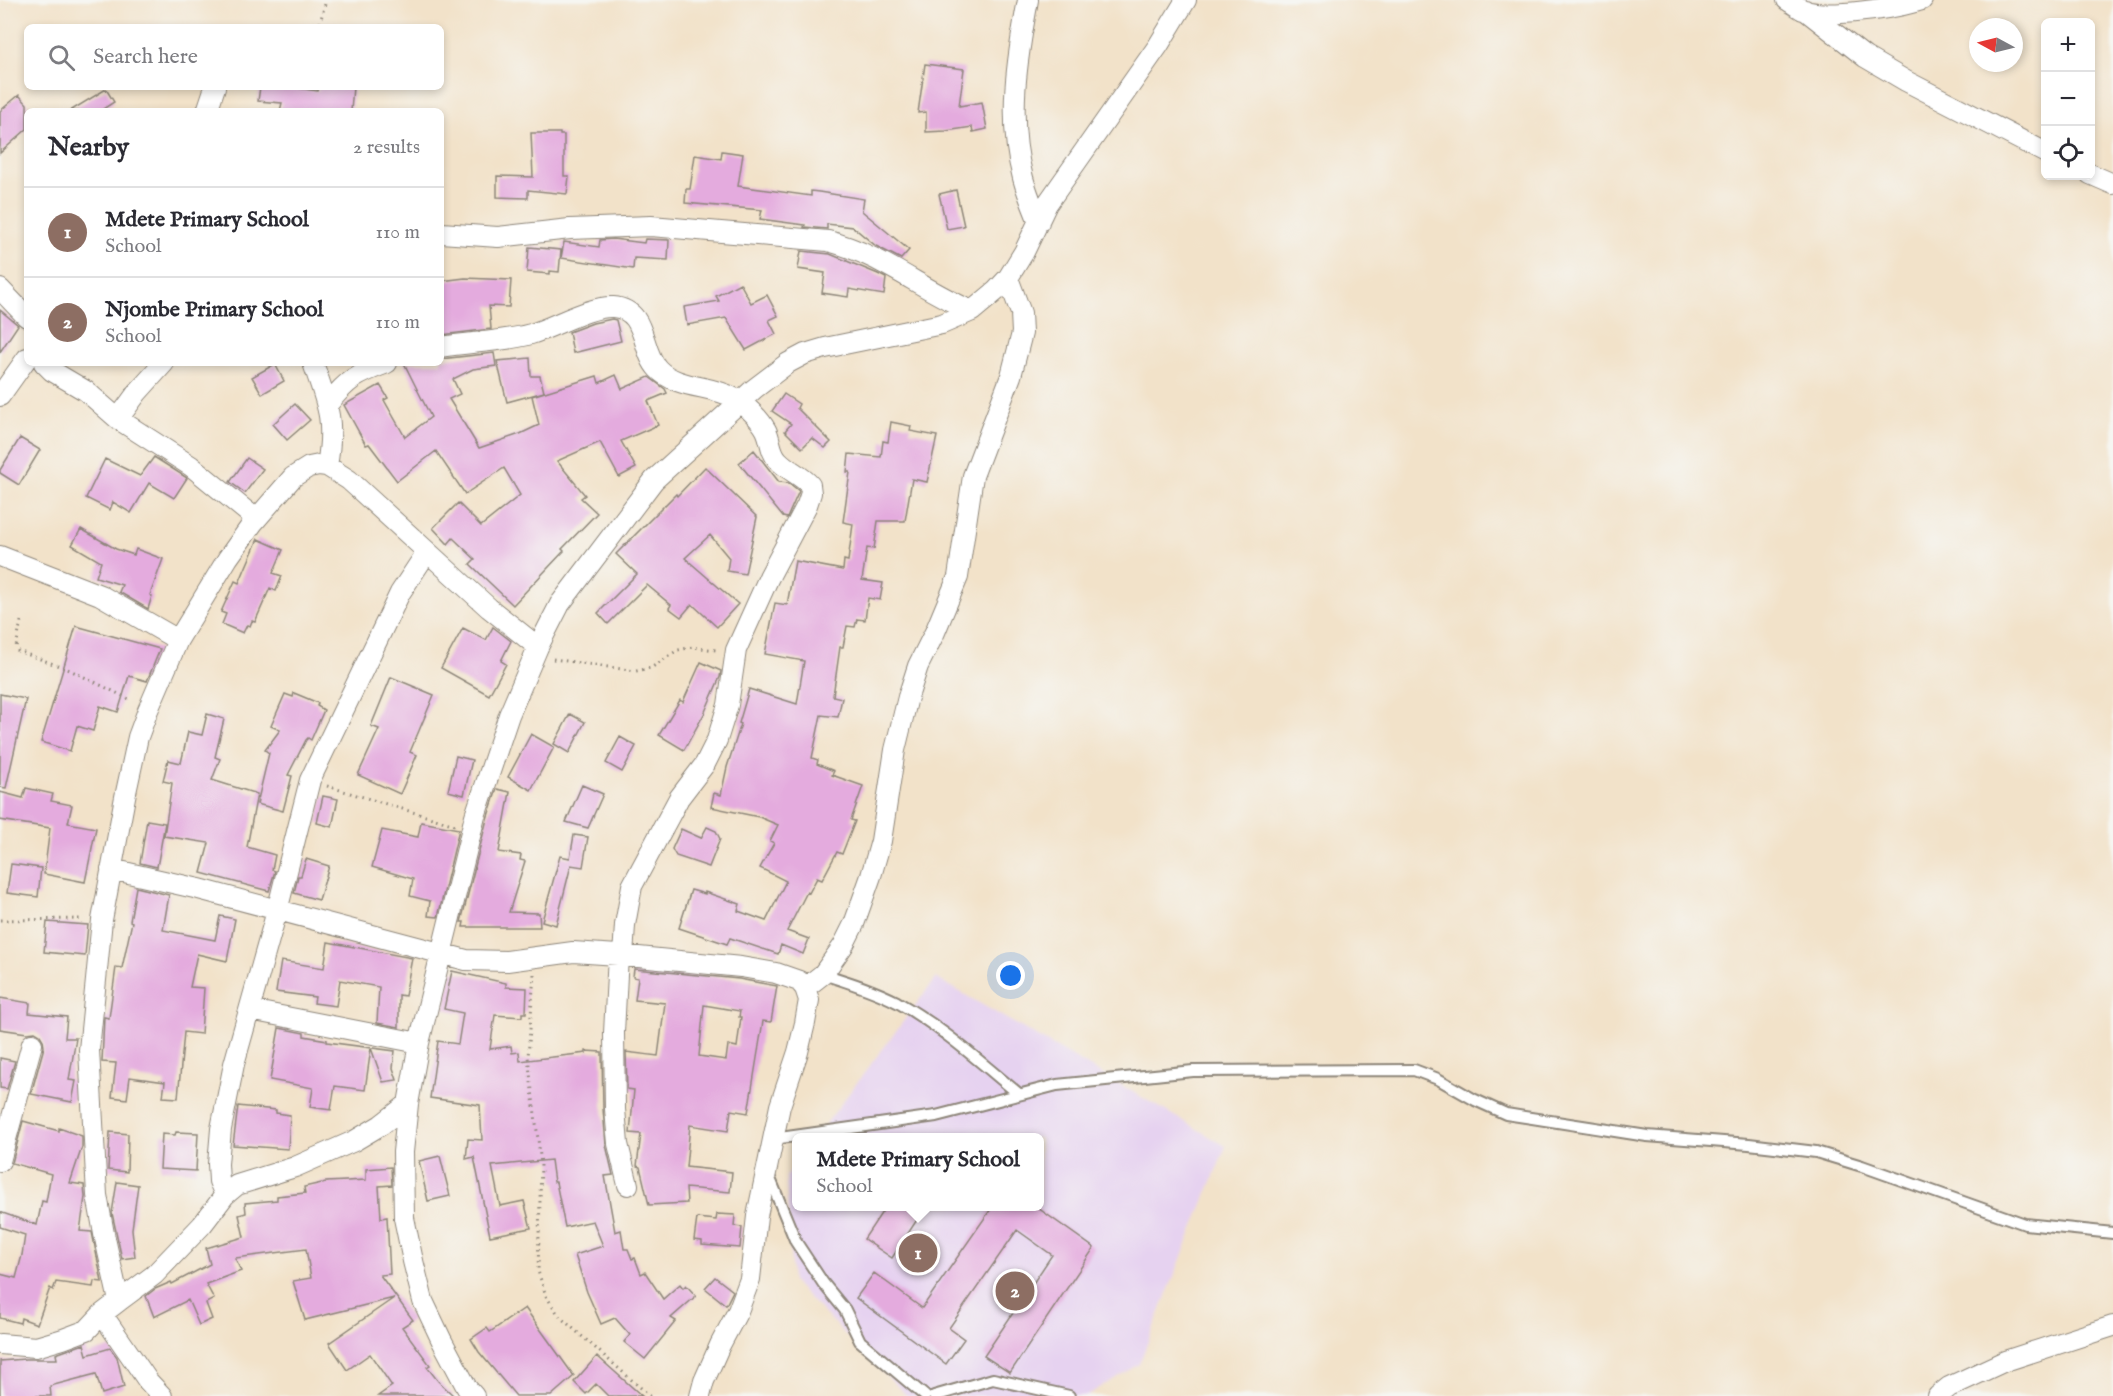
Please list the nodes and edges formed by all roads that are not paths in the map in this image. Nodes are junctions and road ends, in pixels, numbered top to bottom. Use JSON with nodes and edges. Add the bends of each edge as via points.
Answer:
{"nodes":[{"id":1,"x":1028,"y":0,"type":"edge"},
{"id":2,"x":1186,"y":0,"type":"edge"},
{"id":3,"x":1787,"y":0,"type":"edge"},
{"id":4,"x":1922,"y":0,"type":"edge"},
{"id":5,"x":1805,"y":10,"type":"junction"},
{"id":6,"x":214,"y":90,"type":"edge"},
{"id":7,"x":208,"y":108,"type":"edge"},
{"id":8,"x":2041,"y":150,"type":"edge"},
{"id":9,"x":2095,"y":176,"type":"edge"},
{"id":10,"x":2113,"y":184,"type":"edge"},
{"id":11,"x":1038,"y":222,"type":"junction"},
{"id":12,"x":444,"y":233,"type":"edge"},
{"id":13,"x":1008,"y":279,"type":"junction"},
{"id":14,"x":0,"y":289,"type":"edge"},
{"id":15,"x":972,"y":311,"type":"junction"},
{"id":16,"x":24,"y":314,"type":"edge"},
{"id":17,"x":444,"y":347,"type":"edge"},
{"id":18,"x":24,"y":362,"type":"edge"},
{"id":19,"x":47,"y":366,"type":"edge"},
{"id":20,"x":161,"y":366,"type":"edge"},
{"id":21,"x":314,"y":366,"type":"edge"},
{"id":22,"x":380,"y":366,"type":"edge"},
{"id":23,"x":0,"y":396,"type":"edge"},
{"id":24,"x":740,"y":402,"type":"junction"},
{"id":25,"x":328,"y":404,"type":"junction"},
{"id":26,"x":118,"y":419,"type":"junction"},
{"id":27,"x":327,"y":466,"type":"junction"},
{"id":28,"x":256,"y":519,"type":"junction"},
{"id":29,"x":426,"y":552,"type":"junction"},
{"id":30,"x":0,"y":556,"type":"edge"},
{"id":31,"x":178,"y":640,"type":"junction"},
{"id":32,"x":537,"y":651,"type":"junction"},
{"id":33,"x":111,"y":869,"type":"junction"},
{"id":34,"x":277,"y":911,"type":"junction"},
{"id":35,"x":442,"y":953,"type":"junction"},
{"id":36,"x":621,"y":956,"type":"junction"},
{"id":37,"x":823,"y":974,"type":"junction"},
{"id":38,"x":805,"y":988,"type":"junction"},
{"id":39,"x":250,"y":1010,"type":"junction"},
{"id":40,"x":419,"y":1043,"type":"junction"},
{"id":41,"x":32,"y":1044,"type":"dead end"},
{"id":42,"x":1019,"y":1094,"type":"junction"},
{"id":43,"x":408,"y":1104,"type":"junction"},
{"id":44,"x":816,"y":1133,"type":"edge"},
{"id":45,"x":792,"y":1136,"type":"edge"},
{"id":46,"x":773,"y":1139,"type":"junction"},
{"id":47,"x":0,"y":1161,"type":"edge"},
{"id":48,"x":767,"y":1171,"type":"junction"},
{"id":49,"x":628,"y":1185,"type":"dead end"},
{"id":50,"x":225,"y":1195,"type":"junction"},
{"id":51,"x":2113,"y":1233,"type":"edge"},
{"id":52,"x":119,"y":1301,"type":"junction"},
{"id":53,"x":102,"y":1314,"type":"junction"},
{"id":54,"x":2113,"y":1326,"type":"edge"},
{"id":55,"x":0,"y":1344,"type":"edge"},
{"id":56,"x":162,"y":1396,"type":"edge"},
{"id":57,"x":474,"y":1396,"type":"edge"},
{"id":58,"x":700,"y":1396,"type":"edge"},
{"id":59,"x":925,"y":1396,"type":"edge"},
{"id":60,"x":934,"y":1396,"type":"edge"},
{"id":61,"x":1070,"y":1396,"type":"edge"},
{"id":62,"x":1938,"y":1396,"type":"edge"}],
"edges":[{"from":1,"to":11,"type":"street","via":[[1014,90],[1015,127],[1023,178]]},
{"from":2,"to":11,"type":"street"},
{"from":3,"to":5,"type":"street"},
{"from":4,"to":5,"type":"street","via":[[1837,13]]},
{"from":5,"to":8,"type":"street","via":[[1865,57]]},
{"from":6,"to":7,"type":"street"},
{"from":9,"to":10,"type":"street"},
{"from":11,"to":13,"type":"street"},
{"from":12,"to":15,"type":"street","via":[[498,237],[651,226],[828,241],[875,257]]},
{"from":13,"to":15,"type":"street"},
{"from":13,"to":37,"type":"street","via":[[1021,312],[1022,333],[1011,376],[973,476],[958,577],[918,666],[900,725],[886,817],[871,876],[854,924]]},
{"from":14,"to":16,"type":"street"},
{"from":15,"to":24,"type":"street","via":[[942,324],[805,354]]},
{"from":17,"to":24,"type":"street","via":[[530,334],[580,314],[615,307],[632,313],[660,371]]},
{"from":18,"to":23,"type":"street"},
{"from":19,"to":26,"type":"street","via":[[86,391]]},
{"from":20,"to":26,"type":"street"},
{"from":21,"to":25,"type":"street"},
{"from":22,"to":25,"type":"street","via":[[347,382]]},
{"from":24,"to":32,"type":"street","via":[[654,480],[560,604]]},
{"from":24,"to":36,"type":"street","via":[[765,429],[777,459],[807,482],[811,493],[742,636],[717,740],[705,764],[679,798],[632,886]]},
{"from":25,"to":27,"type":"street","via":[[332,435]]},
{"from":26,"to":28,"type":"street","via":[[191,466]]},
{"from":27,"to":28,"type":"street","via":[[314,465],[300,472]]},
{"from":27,"to":29,"type":"street","via":[[349,480]]},
{"from":28,"to":31,"type":"street"},
{"from":29,"to":32,"type":"street"},
{"from":29,"to":34,"type":"street","via":[[400,593],[310,780]]},
{"from":30,"to":31,"type":"street","via":[[100,595]]},
{"from":31,"to":33,"type":"street","via":[[138,736]]},
{"from":32,"to":35,"type":"street","via":[[509,716],[471,830]]},
{"from":33,"to":34,"type":"street"},
{"from":33,"to":52,"type":"street","via":[[89,1050],[97,1195]]},
{"from":34,"to":35,"type":"street"},
{"from":34,"to":39,"type":"street"},
{"from":35,"to":36,"type":"street","via":[[483,962],[573,952]]},
{"from":35,"to":40,"type":"street"},
{"from":36,"to":38,"type":"street","via":[[776,973],[799,981]]},
{"from":36,"to":49,"type":"street","via":[[614,1033],[615,1109]]},
{"from":37,"to":38,"type":"street"},
{"from":37,"to":42,"type":"lane","via":[[860,986],[916,1014]]},
{"from":38,"to":46,"type":"street","via":[[809,1000],[805,1023]]},
{"from":39,"to":40,"type":"street"},
{"from":39,"to":50,"type":"street","via":[[221,1130],[219,1181]]},
{"from":40,"to":43,"type":"street"},
{"from":41,"to":47,"type":"street"},
{"from":42,"to":44,"type":"lane","via":[[936,1116]]},
{"from":42,"to":51,"type":"lane","via":[[1057,1084],[1193,1071],[1414,1070],[1506,1114],[1647,1136],[1816,1152],[2025,1224]]},
{"from":43,"to":50,"type":"street","via":[[354,1141],[295,1167],[237,1185]]},
{"from":43,"to":57,"type":"street","via":[[403,1152],[404,1218],[413,1261],[423,1300]]},
{"from":45,"to":46,"type":"lane"},
{"from":46,"to":48,"type":"street"},
{"from":48,"to":58,"type":"street","via":[[750,1279]]},
{"from":48,"to":59,"type":"lane","via":[[796,1242],[845,1310],[860,1341]]},
{"from":50,"to":52,"type":"street","via":[[154,1275]]},
{"from":52,"to":53,"type":"street"},
{"from":53,"to":55,"type":"street","via":[[87,1330],[54,1342],[36,1347]]},
{"from":53,"to":56,"type":"street"},
{"from":54,"to":62,"type":"street","via":[[2006,1361]]},
{"from":60,"to":61,"type":"lane","via":[[993,1379]]}]}
